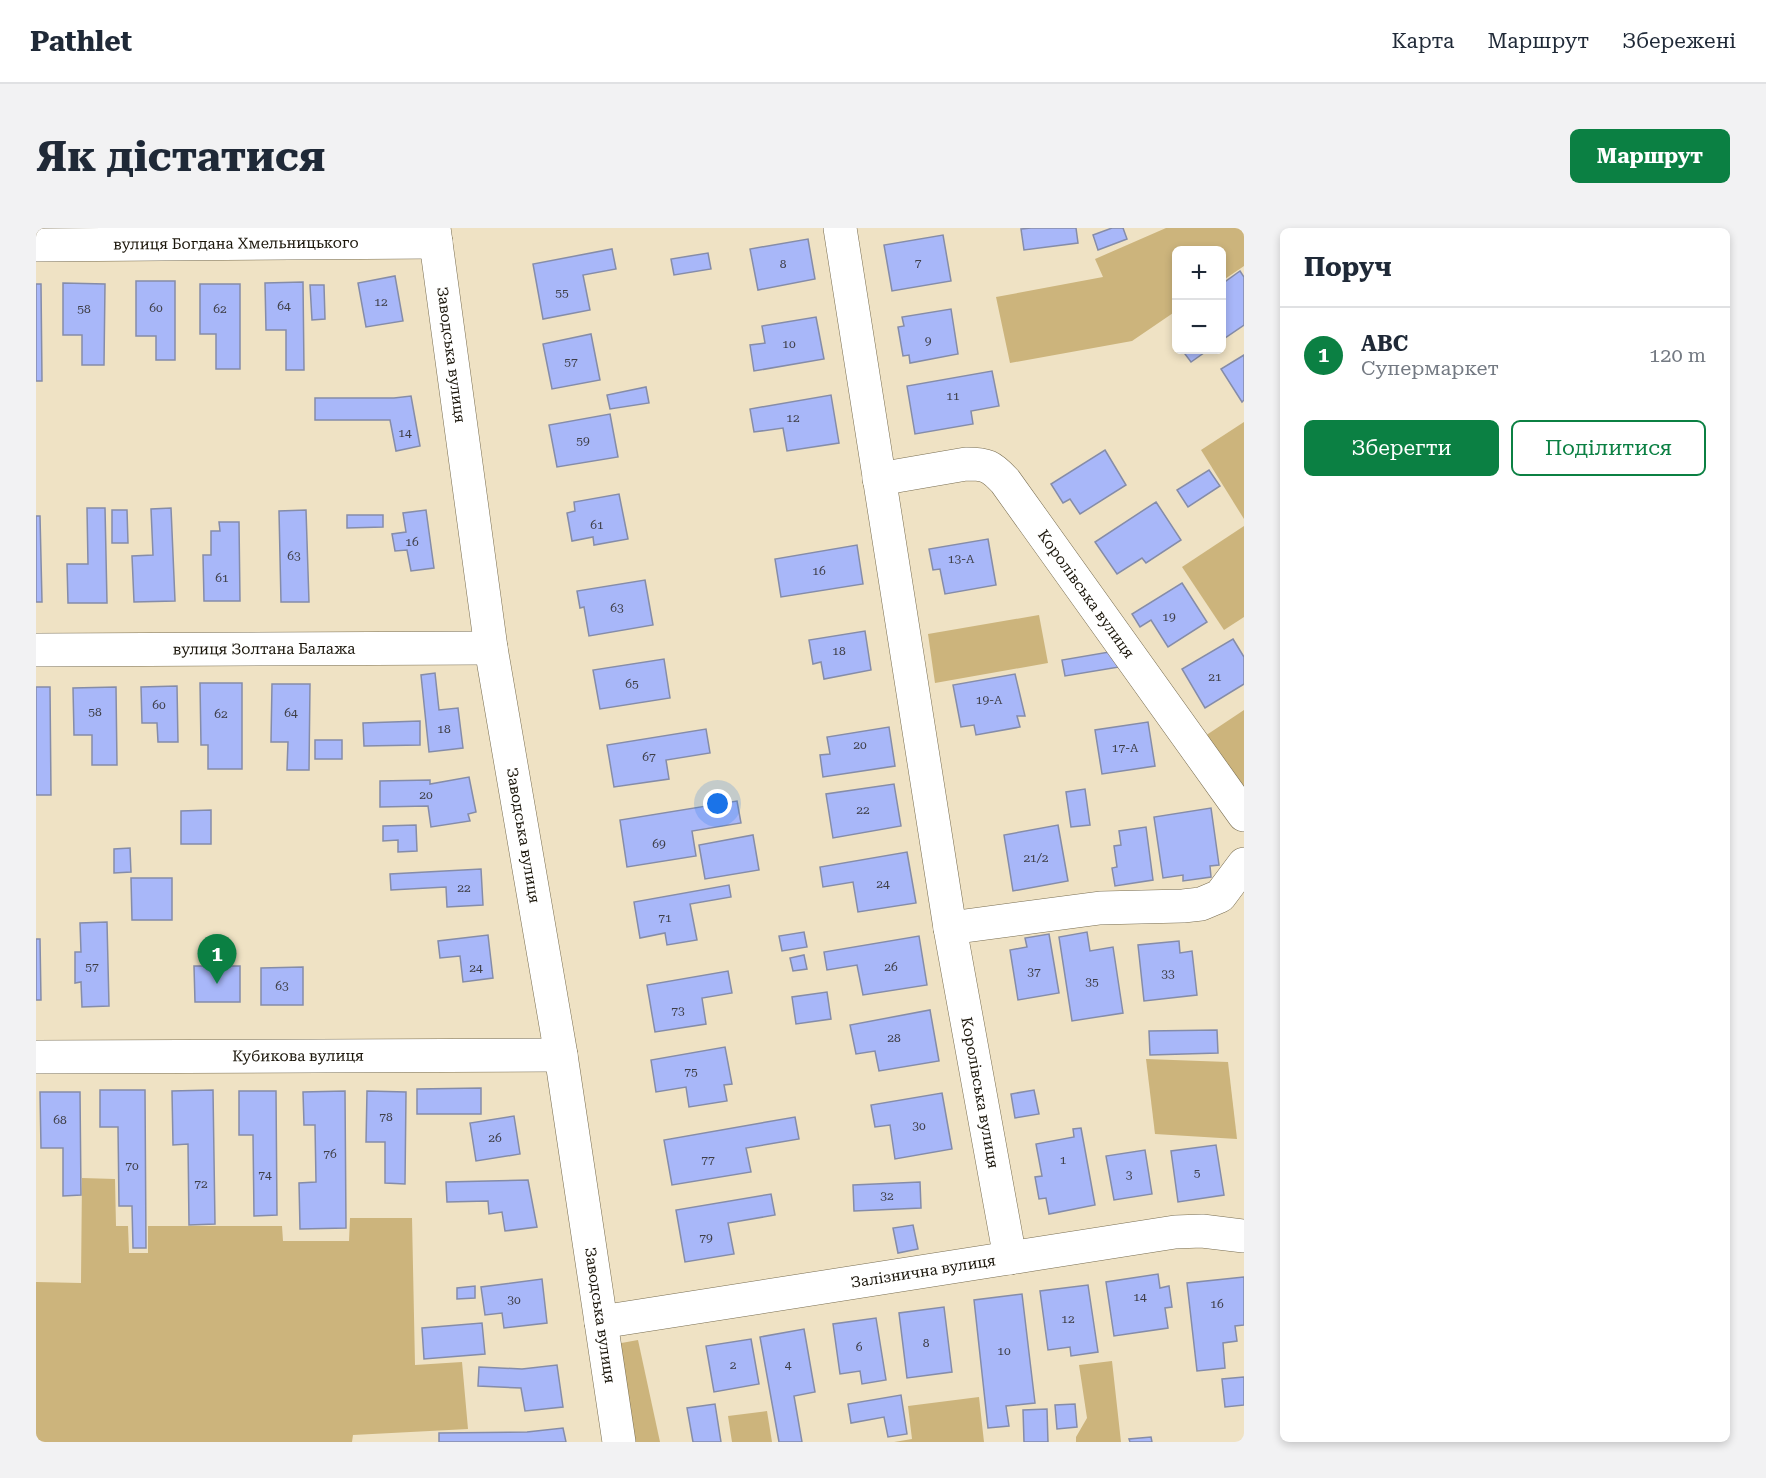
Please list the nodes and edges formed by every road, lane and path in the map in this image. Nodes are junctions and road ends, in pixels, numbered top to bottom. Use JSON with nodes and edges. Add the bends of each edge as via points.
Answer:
{"nodes":[{"id":1,"x":840,"y":228,"type":"edge"},
{"id":2,"x":435,"y":235,"type":"edge"},
{"id":3,"x":36,"y":245,"type":"edge"},
{"id":4,"x":879,"y":479,"type":"junction"},
{"id":5,"x":491,"y":648,"type":"junction"},
{"id":6,"x":36,"y":650,"type":"edge"},
{"id":7,"x":1244,"y":815,"type":"edge"},
{"id":8,"x":1244,"y":864,"type":"edge"},
{"id":9,"x":950,"y":928,"type":"junction"},
{"id":10,"x":561,"y":1055,"type":"junction"},
{"id":11,"x":36,"y":1057,"type":"edge"},
{"id":12,"x":1244,"y":1236,"type":"edge"},
{"id":13,"x":1010,"y":1258,"type":"junction"},
{"id":14,"x":601,"y":1322,"type":"junction"},
{"id":15,"x":619,"y":1442,"type":"edge"}],
"edges":[{"from":1,"to":4,"type":"street","name":"Королівська вулиця"},
{"from":2,"to":3,"type":"street","name":"вулиця Богдана Хмельницького"},
{"from":2,"to":5,"type":"street","name":"Заводська вулиця"},
{"from":4,"to":7,"type":"street","name":"Королівська вулиця","via":[[966,464],[993,468]]},
{"from":4,"to":9,"type":"street","name":"Королівська вулиця"},
{"from":5,"to":6,"type":"street","name":"вулиця Золтана Балажа"},
{"from":5,"to":10,"type":"street","name":"Заводська вулиця"},
{"from":8,"to":9,"type":"street","via":[[1220,896],[1201,904],[1100,908]]},
{"from":9,"to":13,"type":"street","name":"Королівська вулиця"},
{"from":10,"to":11,"type":"street","name":"Кубикова вулиця"},
{"from":10,"to":14,"type":"street","name":"Заводська вулиця"},
{"from":12,"to":13,"type":"street","name":"Залізнична вулиця","via":[[1175,1232]]},
{"from":13,"to":14,"type":"street","name":"Залізнична вулиця"},
{"from":14,"to":15,"type":"street","name":"Заводська вулиця"}]}
